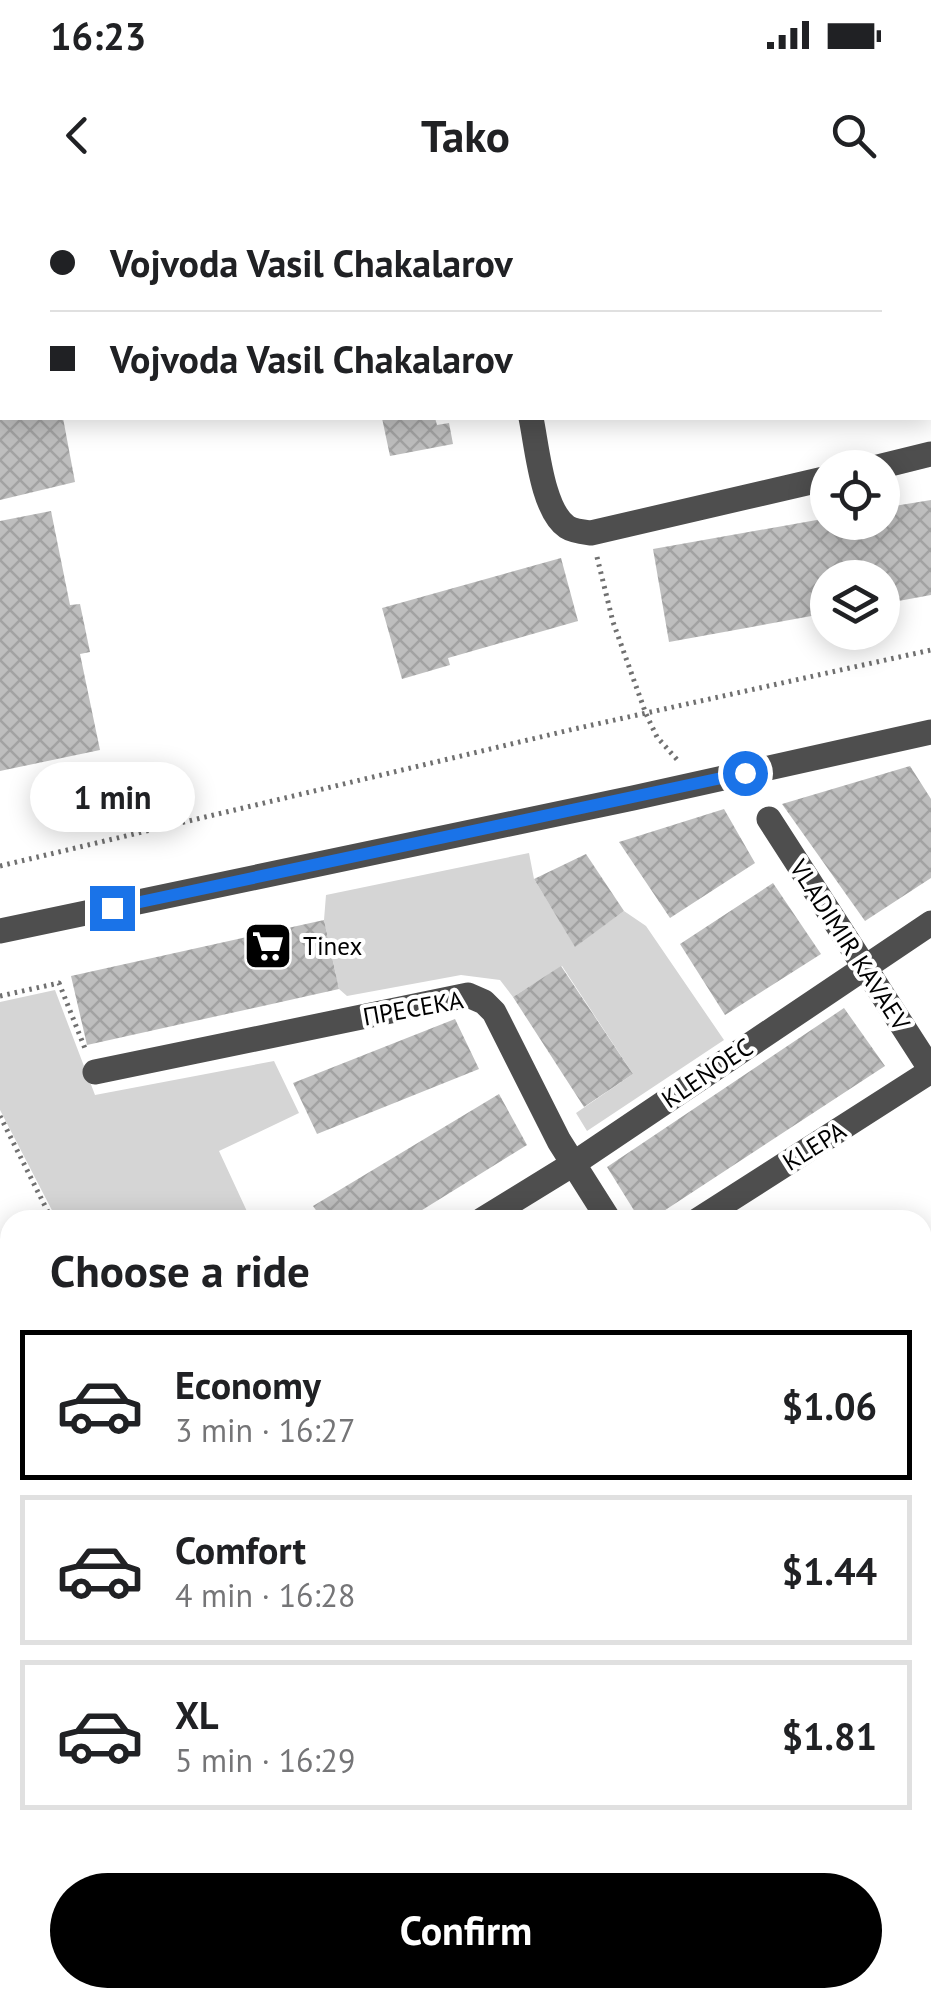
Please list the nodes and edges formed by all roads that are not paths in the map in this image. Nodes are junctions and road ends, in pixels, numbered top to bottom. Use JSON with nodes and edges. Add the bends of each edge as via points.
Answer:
{"nodes":[{"id":1,"x":531,"y":420,"type":"edge"},
{"id":2,"x":931,"y":454,"type":"edge"},
{"id":3,"x":900,"y":462,"type":"edge"},
{"id":4,"x":810,"y":482,"type":"edge"},
{"id":5,"x":931,"y":732,"type":"edge"},
{"id":6,"x":769,"y":819,"type":"dead end"},
{"id":7,"x":931,"y":923,"type":"edge"},
{"id":8,"x":0,"y":931,"type":"edge"},
{"id":9,"x":864,"y":966,"type":"junction"},
{"id":10,"x":931,"y":1071,"type":"edge"},
{"id":11,"x":95,"y":1072,"type":"road end"},
{"id":12,"x":573,"y":1164,"type":"junction"},
{"id":13,"x":498,"y":1210,"type":"edge"},
{"id":14,"x":603,"y":1210,"type":"edge"},
{"id":15,"x":714,"y":1210,"type":"edge"}],
"edges":[{"from":1,"to":4,"type":"street","via":[[549,504],[566,527],[591,533]]},
{"from":2,"to":3,"type":"street"},
{"from":5,"to":8,"type":"street"},
{"from":6,"to":9,"type":"street","name":"VLADIMIR KAVAEV"},
{"from":7,"to":9,"type":"street","name":"KLENOEC"},
{"from":9,"to":10,"type":"street","name":"VLADIMIR KAVAEV"},
{"from":9,"to":12,"type":"street","name":"KLENOEC"},
{"from":10,"to":15,"type":"street","name":"KLEPA"},
{"from":11,"to":12,"type":"street","name":"ПРЕСЕКА","via":[[468,995],[494,1012]]},
{"from":12,"to":13,"type":"street","name":"KLENOEC"},
{"from":12,"to":14,"type":"street","name":"ПРЕСЕКА"}]}
